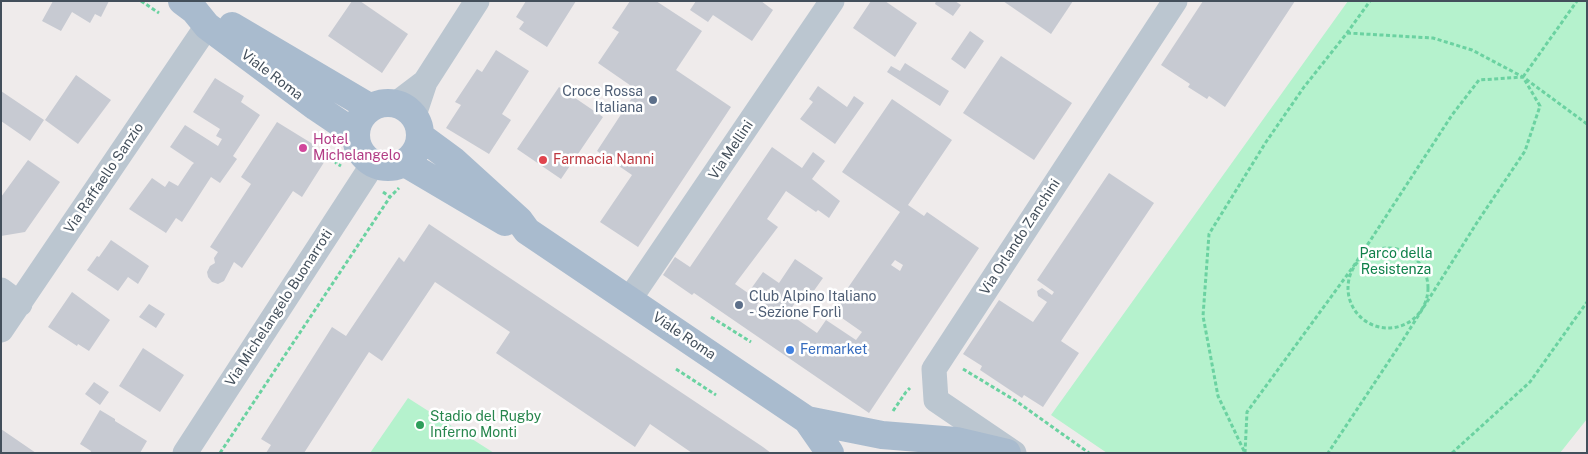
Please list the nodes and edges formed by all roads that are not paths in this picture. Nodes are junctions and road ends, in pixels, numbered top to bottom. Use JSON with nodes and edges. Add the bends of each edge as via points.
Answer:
{"nodes":[{"id":1,"x":477,"y":1,"type":"edge"},
{"id":2,"x":832,"y":1,"type":"edge"},
{"id":3,"x":1175,"y":1,"type":"edge"},
{"id":4,"x":194,"y":12,"type":"edge"},
{"id":5,"x":400,"y":116,"type":"junction"},
{"id":6,"x":356,"y":134,"type":"junction"},
{"id":7,"x":405,"y":163,"type":"junction"},
{"id":8,"x":373,"y":164,"type":"junction"},
{"id":9,"x":527,"y":230,"type":"junction"},
{"id":10,"x":10,"y":297,"type":"edge"},
{"id":11,"x":629,"y":300,"type":"junction"},
{"id":12,"x":1,"y":330,"type":"edge"},
{"id":13,"x":807,"y":420,"type":"junction"},
{"id":14,"x":185,"y":453,"type":"edge"},
{"id":15,"x":830,"y":453,"type":"edge"},
{"id":16,"x":1007,"y":453,"type":"edge"},
{"id":17,"x":1014,"y":453,"type":"edge"}],
"edges":[{"from":1,"to":5,"type":"street"},
{"from":2,"to":11,"type":"street","name":"Via Mellini"},
{"from":3,"to":17,"type":"street","name":"Via Orlando Zanchini","via":[[934,369],[936,400]]},
{"from":4,"to":5,"type":"main road","name":"Viale Roma","via":[[214,15]]},
{"from":4,"to":6,"type":"main road","name":"Viale Roma"},
{"from":4,"to":10,"type":"street","name":"Via Raffaello Sanzio"},
{"from":5,"to":6,"type":"main road","via":[[360,119]]},
{"from":5,"to":7,"type":"main road","via":[[418,146]]},
{"from":5,"to":9,"type":"main road","name":"Viale Roma","via":[[454,161]]},
{"from":6,"to":8,"type":"main road","via":[[360,151]]},
{"from":7,"to":8,"type":"main road","via":[[394,167]]},
{"from":7,"to":9,"type":"main road","name":"Viale Roma","via":[[514,228]]},
{"from":8,"to":14,"type":"street","name":"Via Michelangelo Buonarroti"},
{"from":9,"to":11,"type":"main road","name":"Viale Roma"},
{"from":10,"to":12,"type":"street","name":"Via Raffaello Sanzio"},
{"from":11,"to":13,"type":"main road","name":"Viale Roma"},
{"from":13,"to":15,"type":"main road","name":"Viale Roma"},
{"from":13,"to":16,"type":"main road","via":[[882,435],[956,441]]}]}
